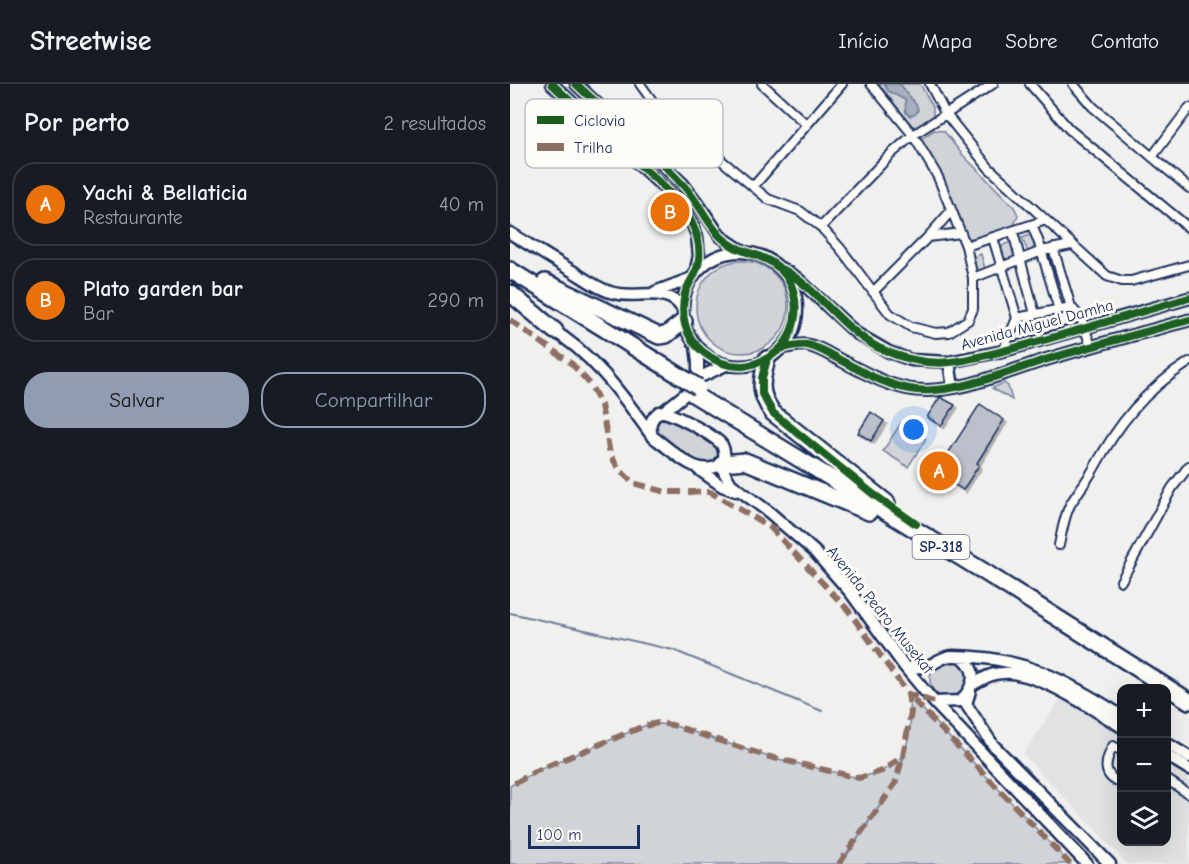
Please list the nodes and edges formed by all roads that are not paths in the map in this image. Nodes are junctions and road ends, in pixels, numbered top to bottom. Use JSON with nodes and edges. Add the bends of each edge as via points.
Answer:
{"nodes":[{"id":1,"x":552,"y":84,"type":"edge"},
{"id":2,"x":576,"y":84,"type":"edge"},
{"id":3,"x":640,"y":84,"type":"edge"},
{"id":4,"x":762,"y":84,"type":"edge"},
{"id":5,"x":842,"y":84,"type":"edge"},
{"id":6,"x":871,"y":84,"type":"edge"},
{"id":7,"x":930,"y":84,"type":"edge"},
{"id":8,"x":993,"y":84,"type":"edge"},
{"id":9,"x":1030,"y":84,"type":"edge"},
{"id":10,"x":1073,"y":84,"type":"edge"},
{"id":11,"x":568,"y":99,"type":"edge"},
{"id":12,"x":592,"y":99,"type":"edge"},
{"id":13,"x":651,"y":99,"type":"edge"},
{"id":14,"x":1189,"y":108,"type":"edge"},
{"id":15,"x":945,"y":113,"type":"junction"},
{"id":16,"x":806,"y":124,"type":"junction"},
{"id":17,"x":913,"y":135,"type":"junction"},
{"id":18,"x":1152,"y":157,"type":"junction"},
{"id":19,"x":723,"y":162,"type":"edge"},
{"id":20,"x":643,"y":168,"type":"edge"},
{"id":21,"x":666,"y":168,"type":"edge"},
{"id":22,"x":753,"y":187,"type":"junction"},
{"id":23,"x":1189,"y":188,"type":"edge"},
{"id":24,"x":951,"y":211,"type":"junction"},
{"id":25,"x":1046,"y":220,"type":"junction"},
{"id":26,"x":1032,"y":225,"type":"junction"},
{"id":27,"x":821,"y":227,"type":"junction"},
{"id":28,"x":1189,"y":228,"type":"edge"},
{"id":29,"x":1013,"y":232,"type":"junction"},
{"id":30,"x":510,"y":233,"type":"edge"},
{"id":31,"x":960,"y":233,"type":"junction"},
{"id":32,"x":928,"y":237,"type":"junction"},
{"id":33,"x":993,"y":238,"type":"junction"},
{"id":34,"x":1071,"y":245,"type":"junction"},
{"id":35,"x":966,"y":246,"type":"junction"},
{"id":36,"x":1053,"y":248,"type":"junction"},
{"id":37,"x":744,"y":252,"type":"junction"},
{"id":38,"x":1042,"y":252,"type":"junction"},
{"id":39,"x":1021,"y":259,"type":"junction"},
{"id":40,"x":1189,"y":265,"type":"edge"},
{"id":41,"x":510,"y":266,"type":"edge"},
{"id":42,"x":777,"y":266,"type":"junction"},
{"id":43,"x":1002,"y":266,"type":"junction"},
{"id":44,"x":510,"y":270,"type":"edge"},
{"id":45,"x":694,"y":276,"type":"junction"},
{"id":46,"x":973,"y":278,"type":"junction"},
{"id":47,"x":510,"y":280,"type":"edge"},
{"id":48,"x":873,"y":292,"type":"junction"},
{"id":49,"x":510,"y":293,"type":"edge"},
{"id":50,"x":649,"y":294,"type":"junction"},
{"id":51,"x":1189,"y":298,"type":"edge"},
{"id":52,"x":510,"y":303,"type":"edge"},
{"id":53,"x":1071,"y":308,"type":"junction"},
{"id":54,"x":1059,"y":310,"type":"junction"},
{"id":55,"x":1035,"y":314,"type":"junction"},
{"id":56,"x":683,"y":316,"type":"junction"},
{"id":57,"x":1017,"y":318,"type":"junction"},
{"id":58,"x":1189,"y":320,"type":"edge"},
{"id":59,"x":1086,"y":328,"type":"junction"},
{"id":60,"x":555,"y":331,"type":"junction"},
{"id":61,"x":696,"y":346,"type":"junction"},
{"id":62,"x":1091,"y":346,"type":"junction"},
{"id":63,"x":780,"y":349,"type":"junction"},
{"id":64,"x":1004,"y":351,"type":"junction"},
{"id":65,"x":767,"y":359,"type":"junction"},
{"id":66,"x":949,"y":362,"type":"junction"},
{"id":67,"x":1189,"y":362,"type":"edge"},
{"id":68,"x":726,"y":365,"type":"junction"},
{"id":69,"x":692,"y":387,"type":"junction"},
{"id":70,"x":953,"y":387,"type":"junction"},
{"id":71,"x":664,"y":411,"type":"junction"},
{"id":72,"x":686,"y":422,"type":"junction"},
{"id":73,"x":652,"y":436,"type":"junction"},
{"id":74,"x":723,"y":463,"type":"junction"},
{"id":75,"x":1189,"y":466,"type":"edge"},
{"id":76,"x":697,"y":468,"type":"junction"},
{"id":77,"x":742,"y":494,"type":"junction"},
{"id":78,"x":914,"y":527,"type":"junction"},
{"id":79,"x":1059,"y":544,"type":"dead end"},
{"id":80,"x":1121,"y":581,"type":"dead end"},
{"id":81,"x":962,"y":657,"type":"junction"},
{"id":82,"x":930,"y":665,"type":"junction"},
{"id":83,"x":905,"y":667,"type":"junction"},
{"id":84,"x":923,"y":687,"type":"junction"},
{"id":85,"x":971,"y":688,"type":"junction"},
{"id":86,"x":1189,"y":691,"type":"edge"},
{"id":87,"x":1189,"y":701,"type":"edge"},
{"id":88,"x":934,"y":702,"type":"junction"},
{"id":89,"x":1117,"y":713,"type":"edge"},
{"id":90,"x":1117,"y":725,"type":"edge"},
{"id":91,"x":1171,"y":746,"type":"edge"},
{"id":92,"x":1117,"y":748,"type":"edge"},
{"id":93,"x":1189,"y":757,"type":"edge"},
{"id":94,"x":1171,"y":758,"type":"edge"},
{"id":95,"x":1189,"y":769,"type":"edge"},
{"id":96,"x":1117,"y":780,"type":"edge"},
{"id":97,"x":1171,"y":782,"type":"edge"},
{"id":98,"x":1189,"y":794,"type":"edge"},
{"id":99,"x":1087,"y":864,"type":"edge"},
{"id":100,"x":1110,"y":864,"type":"edge"}],
"edges":[{"from":1,"to":11,"type":"street"},
{"from":2,"to":12,"type":"street"},
{"from":3,"to":13,"type":"street"},
{"from":4,"to":16,"type":"street"},
{"from":5,"to":16,"type":"street"},
{"from":6,"to":17,"type":"street"},
{"from":7,"to":15,"type":"street"},
{"from":8,"to":15,"type":"street"},
{"from":9,"to":28,"type":"street","via":[[1069,129]]},
{"from":10,"to":18,"type":"street","via":[[1093,107]]},
{"from":14,"to":18,"type":"street"},
{"from":15,"to":17,"type":"street"},
{"from":15,"to":25,"type":"street","via":[[988,168]]},
{"from":16,"to":22,"type":"street"},
{"from":17,"to":24,"type":"street","via":[[938,177]]},
{"from":17,"to":27,"type":"street"},
{"from":18,"to":23,"type":"street"},
{"from":19,"to":22,"type":"street"},
{"from":20,"to":45,"type":"street","via":[[674,197],[693,225],[699,256]]},
{"from":21,"to":37,"type":"street","via":[[683,184],[720,236]]},
{"from":22,"to":27,"type":"street","via":[[768,199],[800,211]]},
{"from":24,"to":31,"type":"street"},
{"from":24,"to":32,"type":"street"},
{"from":25,"to":26,"type":"street"},
{"from":25,"to":34,"type":"street"},
{"from":26,"to":29,"type":"street"},
{"from":26,"to":38,"type":"street"},
{"from":27,"to":48,"type":"street"},
{"from":29,"to":33,"type":"street"},
{"from":29,"to":39,"type":"street"},
{"from":30,"to":50,"type":"street","via":[[611,293]]},
{"from":31,"to":32,"type":"street"},
{"from":31,"to":35,"type":"street"},
{"from":32,"to":48,"type":"street"},
{"from":33,"to":35,"type":"street"},
{"from":33,"to":43,"type":"street"},
{"from":34,"to":36,"type":"street"},
{"from":34,"to":40,"type":"street","via":[[1107,276],[1122,281]]},
{"from":35,"to":46,"type":"street"},
{"from":36,"to":38,"type":"street"},
{"from":36,"to":53,"type":"street"},
{"from":37,"to":42,"type":"street"},
{"from":37,"to":45,"type":"street","via":[[714,259]]},
{"from":38,"to":39,"type":"street"},
{"from":38,"to":54,"type":"street"},
{"from":39,"to":43,"type":"street"},
{"from":39,"to":55,"type":"street"},
{"from":41,"to":56,"type":"highway","via":[[660,336],[666,335]]},
{"from":42,"to":63,"type":"street","via":[[790,283],[796,310],[789,338]]},
{"from":42,"to":66,"type":"street","name":"Avenida Miguel Damha","via":[[797,278],[856,333],[876,346],[911,360]]},
{"from":43,"to":46,"type":"street"},
{"from":43,"to":57,"type":"street"},
{"from":44,"to":69,"type":"highway","number":"SP-318"},
{"from":45,"to":50,"type":"street"},
{"from":45,"to":56,"type":"street","via":[[686,292]]},
{"from":46,"to":48,"type":"street","via":[[973,309],[968,320],[954,331],[943,333],[900,321]]},
{"from":47,"to":69,"type":"highway","number":"SP-318"},
{"from":49,"to":60,"type":"highway"},
{"from":50,"to":56,"type":"street","via":[[673,297]]},
{"from":51,"to":59,"type":"street","name":"Avenida Miguel Damha"},
{"from":52,"to":60,"type":"street","name":"Avenida Pedro Musekat"},
{"from":53,"to":54,"type":"street"},
{"from":53,"to":59,"type":"street"},
{"from":54,"to":55,"type":"street"},
{"from":55,"to":57,"type":"street"},
{"from":56,"to":61,"type":"street"},
{"from":57,"to":64,"type":"street"},
{"from":58,"to":62,"type":"street","name":"Avenida Miguel Damha"},
{"from":59,"to":62,"type":"street"},
{"from":59,"to":64,"type":"street","name":"Avenida Miguel Damha"},
{"from":60,"to":73,"type":"street","name":"Avenida Pedro Musekat","via":[[598,367]]},
{"from":61,"to":68,"type":"street"},
{"from":61,"to":69,"type":"street","via":[[698,362]]},
{"from":62,"to":70,"type":"street","name":"Avenida Miguel Damha"},
{"from":63,"to":65,"type":"street"},
{"from":63,"to":70,"type":"street","name":"Avenida Miguel Damha","via":[[806,345],[902,387]]},
{"from":64,"to":66,"type":"street","name":"Avenida Miguel Damha"},
{"from":65,"to":68,"type":"street"},
{"from":65,"to":78,"type":"highway","via":[[762,394],[774,413]]},
{"from":66,"to":70,"type":"street"},
{"from":67,"to":79,"type":"street","via":[[1167,376],[1126,417],[1069,507]]},
{"from":68,"to":69,"type":"street"},
{"from":69,"to":71,"type":"street"},
{"from":69,"to":72,"type":"street"},
{"from":69,"to":78,"type":"highway","number":"SP-318"},
{"from":71,"to":72,"type":"street"},
{"from":71,"to":73,"type":"street","via":[[651,420]]},
{"from":72,"to":74,"type":"street","name":"Avenida Pedro Musekat","via":[[721,444],[725,452]]},
{"from":73,"to":76,"type":"street","name":"Avenida Pedro Musekat"},
{"from":74,"to":76,"type":"street","via":[[714,469]]},
{"from":74,"to":77,"type":"street","name":"Avenida Pedro Musekat","via":[[728,481]]},
{"from":74,"to":78,"type":"highway","via":[[745,461]]},
{"from":75,"to":80,"type":"street","via":[[1172,488]]},
{"from":76,"to":77,"type":"street","name":"Avenida Pedro Musekat","via":[[722,486]]},
{"from":77,"to":83,"type":"street","name":"Avenida Pedro Musekat","via":[[814,552],[851,593]]},
{"from":78,"to":86,"type":"highway","number":"SP-318"},
{"from":78,"to":87,"type":"highway","number":"SP-318"},
{"from":81,"to":82,"type":"street","via":[[945,656]]},
{"from":81,"to":85,"type":"street","via":[[974,680]]},
{"from":81,"to":89,"type":"street","via":[[991,658],[1050,674]]},
{"from":82,"to":83,"type":"street"},
{"from":82,"to":84,"type":"street"},
{"from":83,"to":84,"type":"street","name":"Avenida Pedro Musekat"},
{"from":84,"to":88,"type":"street","name":"Avenida Pedro Musekat"},
{"from":85,"to":88,"type":"street","via":[[961,701]]},
{"from":85,"to":90,"type":"street","via":[[994,674],[1021,675],[1065,693]]},
{"from":85,"to":100,"type":"street","via":[[966,704],[993,745]]},
{"from":88,"to":99,"type":"street","name":"Avenida Pedro Musekat"},
{"from":91,"to":93,"type":"street"},
{"from":92,"to":96,"type":"street","via":[[1113,746],[1106,767],[1109,776]]},
{"from":94,"to":95,"type":"street"},
{"from":97,"to":98,"type":"street"}]}
